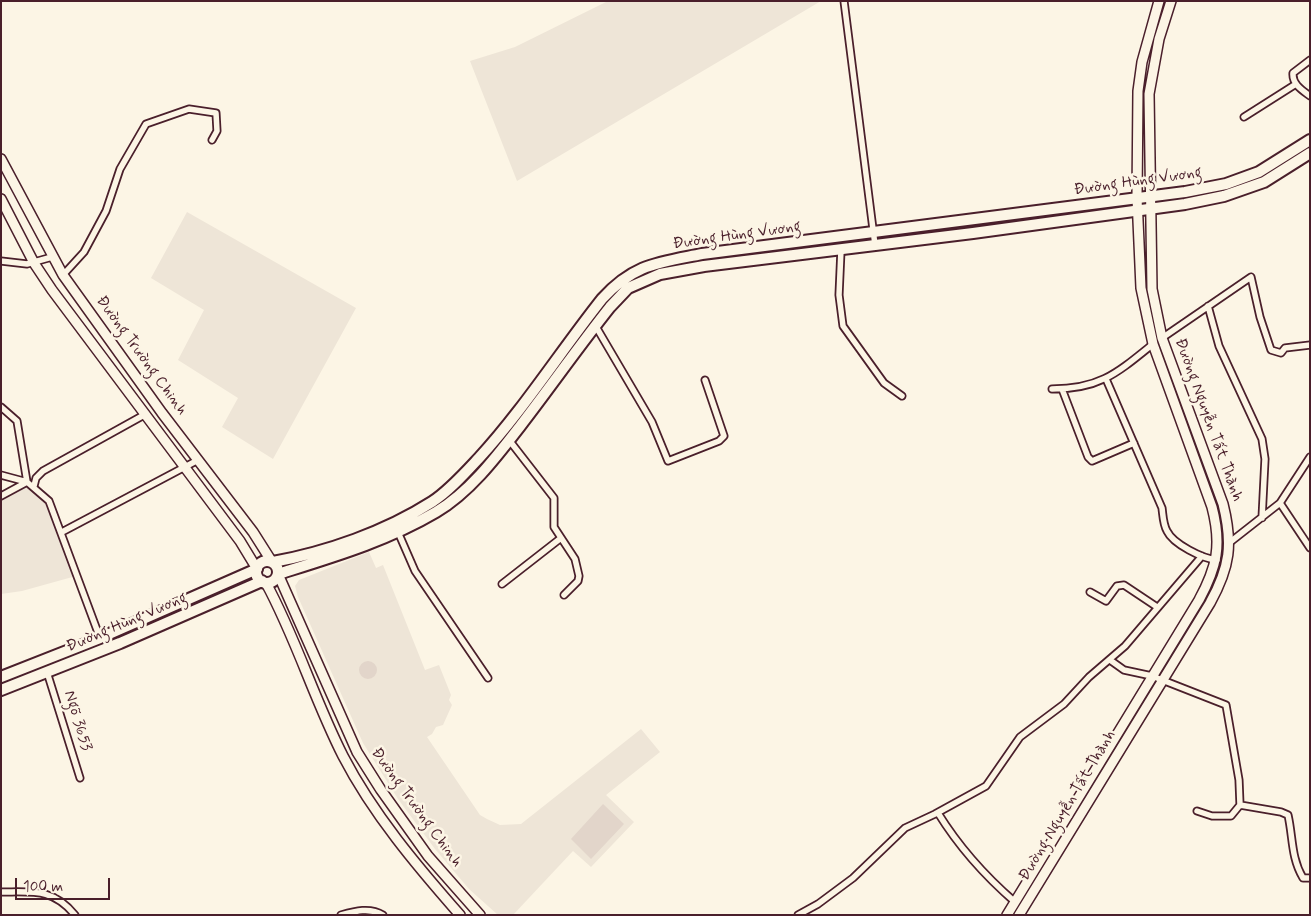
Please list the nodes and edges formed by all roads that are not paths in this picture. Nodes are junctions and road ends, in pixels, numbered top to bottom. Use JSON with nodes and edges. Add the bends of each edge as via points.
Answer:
{"nodes":[{"id":1,"x":844,"y":1,"type":"edge"},
{"id":2,"x":1159,"y":1,"type":"edge"},
{"id":3,"x":1171,"y":1,"type":"edge"},
{"id":4,"x":1310,"y":60,"type":"edge"},
{"id":5,"x":1296,"y":84,"type":"junction"},
{"id":6,"x":1310,"y":96,"type":"edge"},
{"id":7,"x":1244,"y":117,"type":"dead end"},
{"id":8,"x":212,"y":140,"type":"dead end"},
{"id":9,"x":1310,"y":140,"type":"edge"},
{"id":10,"x":1310,"y":153,"type":"edge"},
{"id":11,"x":1,"y":159,"type":"edge"},
{"id":12,"x":1150,"y":196,"type":"junction"},
{"id":13,"x":1137,"y":198,"type":"junction"},
{"id":14,"x":1,"y":200,"type":"edge"},
{"id":15,"x":1150,"y":208,"type":"junction"},
{"id":16,"x":1137,"y":210,"type":"junction"},
{"id":17,"x":873,"y":232,"type":"junction"},
{"id":18,"x":875,"y":245,"type":"junction"},
{"id":19,"x":841,"y":250,"type":"junction"},
{"id":20,"x":52,"y":257,"type":"junction"},
{"id":21,"x":1,"y":260,"type":"edge"},
{"id":22,"x":34,"y":263,"type":"junction"},
{"id":23,"x":63,"y":275,"type":"junction"},
{"id":24,"x":1208,"y":306,"type":"junction"},
{"id":25,"x":590,"y":314,"type":"junction"},
{"id":26,"x":596,"y":325,"type":"junction"},
{"id":27,"x":1161,"y":335,"type":"junction"},
{"id":28,"x":1152,"y":339,"type":"junction"},
{"id":29,"x":1310,"y":345,"type":"edge"},
{"id":30,"x":1106,"y":379,"type":"junction"},
{"id":31,"x":705,"y":380,"type":"dead end"},
{"id":32,"x":1052,"y":389,"type":"dead end"},
{"id":33,"x":1062,"y":389,"type":"junction"},
{"id":34,"x":902,"y":396,"type":"dead end"},
{"id":35,"x":1186,"y":404,"type":"junction"},
{"id":36,"x":1,"y":407,"type":"edge"},
{"id":37,"x":1176,"y":408,"type":"junction"},
{"id":38,"x":144,"y":415,"type":"junction"},
{"id":39,"x":509,"y":440,"type":"junction"},
{"id":40,"x":1134,"y":443,"type":"junction"},
{"id":41,"x":1310,"y":456,"type":"edge"},
{"id":42,"x":198,"y":460,"type":"junction"},
{"id":43,"x":184,"y":467,"type":"junction"},
{"id":44,"x":1,"y":475,"type":"edge"},
{"id":45,"x":27,"y":482,"type":"junction"},
{"id":46,"x":34,"y":486,"type":"junction"},
{"id":47,"x":1,"y":496,"type":"edge"},
{"id":48,"x":1280,"y":503,"type":"junction"},
{"id":49,"x":1262,"y":518,"type":"junction"},
{"id":50,"x":62,"y":532,"type":"junction"},
{"id":51,"x":398,"y":532,"type":"junction"},
{"id":52,"x":561,"y":538,"type":"junction"},
{"id":53,"x":1229,"y":543,"type":"junction"},
{"id":54,"x":1310,"y":548,"type":"edge"},
{"id":55,"x":1202,"y":556,"type":"junction"},
{"id":56,"x":1217,"y":560,"type":"junction"},
{"id":57,"x":272,"y":562,"type":"junction"},
{"id":58,"x":257,"y":568,"type":"junction"},
{"id":59,"x":278,"y":574,"type":"junction"},
{"id":60,"x":264,"y":582,"type":"junction"},
{"id":61,"x":502,"y":584,"type":"dead end"},
{"id":62,"x":1090,"y":592,"type":"dead end"},
{"id":63,"x":564,"y":595,"type":"dead end"},
{"id":64,"x":1157,"y":607,"type":"junction"},
{"id":65,"x":100,"y":638,"type":"junction"},
{"id":66,"x":1110,"y":660,"type":"junction"},
{"id":67,"x":47,"y":672,"type":"junction"},
{"id":68,"x":1152,"y":676,"type":"junction"},
{"id":69,"x":1,"y":677,"type":"edge"},
{"id":70,"x":488,"y":678,"type":"dead end"},
{"id":71,"x":1162,"y":679,"type":"junction"},
{"id":72,"x":1,"y":690,"type":"edge"},
{"id":73,"x":80,"y":778,"type":"dead end"},
{"id":74,"x":1240,"y":806,"type":"junction"},
{"id":75,"x":1197,"y":811,"type":"dead end"},
{"id":76,"x":938,"y":813,"type":"junction"},
{"id":77,"x":1310,"y":878,"type":"edge"},
{"id":78,"x":1,"y":892,"type":"edge"},
{"id":79,"x":1015,"y":902,"type":"junction"},
{"id":80,"x":1022,"y":913,"type":"edge"},
{"id":81,"x":801,"y":914,"type":"edge"},
{"id":82,"x":75,"y":915,"type":"edge"},
{"id":83,"x":341,"y":915,"type":"edge"},
{"id":84,"x":384,"y":915,"type":"edge"},
{"id":85,"x":460,"y":915,"type":"edge"},
{"id":86,"x":480,"y":915,"type":"edge"},
{"id":87,"x":1007,"y":915,"type":"edge"}],
"edges":[{"from":1,"to":17,"type":"street"},
{"from":2,"to":13,"type":"main road","name":"Đường Nguyễn Tất Thành","via":[[1142,62],[1138,91]]},
{"from":3,"to":12,"type":"main road","name":"Đường Nguyễn Tất Thành","via":[[1159,39],[1149,94]]},
{"from":4,"to":5,"type":"street","via":[[1293,73]]},
{"from":5,"to":6,"type":"street"},
{"from":5,"to":7,"type":"street"},
{"from":8,"to":23,"type":"street","via":[[217,131],[216,113],[189,109],[146,124],[120,168],[106,211],[84,252]]},
{"from":9,"to":12,"type":"highway","name":"Đường Hùng Vương","via":[[1239,180]]},
{"from":10,"to":15,"type":"highway","name":"Đường Hùng Vương","via":[[1264,182],[1241,190],[1185,204]]},
{"from":11,"to":20,"type":"main road","name":"Đường Trường Chinh"},
{"from":12,"to":13,"type":"highway","name":"Đường Hùng Vương"},
{"from":12,"to":15,"type":"main road","name":"Đường Nguyễn Tất Thành"},
{"from":13,"to":16,"type":"main road","name":"Đường Nguyễn Tất Thành"},
{"from":13,"to":17,"type":"highway","name":"Đường Hùng Vương"},
{"from":14,"to":22,"type":"main road","name":"Đường Trường Chinh"},
{"from":15,"to":16,"type":"highway","name":"Đường Hùng Vương"},
{"from":15,"to":27,"type":"main road","name":"Đường Nguyễn Tất Thành","via":[[1150,270]]},
{"from":16,"to":18,"type":"highway","name":"Đường Hùng Vương"},
{"from":16,"to":28,"type":"main road","name":"Đường Nguyễn Tất Thành","via":[[1139,271]]},
{"from":17,"to":18,"type":"street"},
{"from":17,"to":25,"type":"highway","name":"Đường Hùng Vương","via":[[702,254],[658,263],[621,280]]},
{"from":18,"to":19,"type":"highway","name":"Đường Hùng Vương"},
{"from":19,"to":26,"type":"highway","name":"Đường Hùng Vương","via":[[704,266],[648,278],[623,293]]},
{"from":19,"to":34,"type":"street","via":[[839,295],[843,326],[884,383]]},
{"from":20,"to":22,"type":"street"},
{"from":20,"to":23,"type":"main road","name":"Đường Trường Chinh"},
{"from":21,"to":22,"type":"street"},
{"from":22,"to":38,"type":"main road","name":"Đường Trường Chinh"},
{"from":23,"to":42,"type":"main road","name":"Đường Trường Chinh"},
{"from":24,"to":27,"type":"street"},
{"from":24,"to":29,"type":"street","via":[[1251,277],[1271,350],[1281,353],[1284,348]]},
{"from":24,"to":49,"type":"street","via":[[1219,346],[1262,439],[1265,459]]},
{"from":25,"to":26,"type":"street"},
{"from":25,"to":57,"type":"highway","name":"Đường Hùng Vương","via":[[494,441],[463,476],[433,502],[344,543]]},
{"from":26,"to":31,"type":"street","via":[[645,408],[668,461],[719,441],[724,436]]},
{"from":26,"to":39,"type":"highway","name":"Đường Hùng Vương"},
{"from":27,"to":35,"type":"main road","name":"Đường Nguyễn Tất Thành"},
{"from":28,"to":30,"type":"street"},
{"from":28,"to":37,"type":"main road","name":"Đường Nguyễn Tất Thành"},
{"from":30,"to":33,"type":"street","via":[[1074,389]]},
{"from":30,"to":40,"type":"street"},
{"from":32,"to":33,"type":"street"},
{"from":33,"to":40,"type":"street","via":[[1092,461]]},
{"from":35,"to":37,"type":"main road"},
{"from":35,"to":53,"type":"main road","name":"Đường Nguyễn Tất Thành","via":[[1223,504]]},
{"from":36,"to":45,"type":"street","via":[[17,421]]},
{"from":37,"to":56,"type":"main road","name":"Đường Nguyễn Tất Thành","via":[[1212,507]]},
{"from":38,"to":43,"type":"main road","name":"Đường Trường Chinh"},
{"from":38,"to":46,"type":"street","via":[[43,471]]},
{"from":39,"to":51,"type":"highway","name":"Đường Hùng Vương","via":[[471,484],[444,506]]},
{"from":39,"to":52,"type":"street","via":[[554,497],[554,527]]},
{"from":40,"to":55,"type":"street","via":[[1162,508],[1167,532],[1171,538]]},
{"from":41,"to":48,"type":"street"},
{"from":42,"to":43,"type":"street"},
{"from":42,"to":57,"type":"main road","name":"Đường Trường Chinh"},
{"from":43,"to":50,"type":"street"},
{"from":43,"to":58,"type":"main road","name":"Đường Trường Chinh"},
{"from":44,"to":45,"type":"street"},
{"from":45,"to":46,"type":"street"},
{"from":45,"to":47,"type":"street"},
{"from":46,"to":50,"type":"street","via":[[49,501]]},
{"from":48,"to":49,"type":"street"},
{"from":48,"to":54,"type":"street"},
{"from":49,"to":53,"type":"street"},
{"from":50,"to":65,"type":"street"},
{"from":51,"to":59,"type":"highway","name":"Đường Hùng Vương","via":[[347,553]]},
{"from":51,"to":70,"type":"street","via":[[416,572]]},
{"from":52,"to":61,"type":"street"},
{"from":52,"to":63,"type":"street","via":[[575,559],[579,579]]},
{"from":53,"to":71,"type":"main road","name":"Đường Nguyễn Tất Thành","via":[[1222,581]]},
{"from":55,"to":56,"type":"street"},
{"from":55,"to":64,"type":"street"},
{"from":56,"to":68,"type":"main road","name":"Đường Nguyễn Tất Thành","via":[[1199,600]]},
{"from":57,"to":58,"type":"highway","via":[[262,563]]},
{"from":57,"to":59,"type":"highway"},
{"from":58,"to":60,"type":"highway","via":[[257,576]]},
{"from":58,"to":65,"type":"highway","name":"Đường Hùng Vương"},
{"from":59,"to":60,"type":"highway","via":[[273,581]]},
{"from":59,"to":86,"type":"main road","name":"Đường Trường Chinh","via":[[357,752],[428,856]]},
{"from":60,"to":67,"type":"highway","name":"Đường Hùng Vương"},
{"from":60,"to":85,"type":"main road","name":"Đường Trường Chinh","via":[[286,623],[344,758],[415,863]]},
{"from":62,"to":64,"type":"street","via":[[1106,602],[1117,586],[1124,585]]},
{"from":64,"to":66,"type":"street"},
{"from":65,"to":69,"type":"highway","name":"Đường Hùng Vương"},
{"from":66,"to":68,"type":"street","via":[[1124,670]]},
{"from":66,"to":76,"type":"street","via":[[1064,704],[1020,737],[986,786]]},
{"from":67,"to":72,"type":"highway","name":"Đường Hùng Vương"},
{"from":67,"to":73,"type":"street","name":"Ngõ 3653"},
{"from":68,"to":71,"type":"street"},
{"from":68,"to":79,"type":"main road","name":"Đường Nguyễn Tất Thành"},
{"from":71,"to":74,"type":"street","via":[[1226,705],[1239,780]]},
{"from":71,"to":80,"type":"main road","name":"Đường Nguyễn Tất Thành"},
{"from":74,"to":75,"type":"street","via":[[1231,816],[1212,816]]},
{"from":74,"to":77,"type":"street","via":[[1288,815],[1297,866],[1303,878]]},
{"from":76,"to":79,"type":"street","via":[[986,877]]},
{"from":76,"to":81,"type":"street","via":[[905,828],[853,878]]},
{"from":78,"to":82,"type":"street","via":[[43,893],[64,902]]},
{"from":79,"to":87,"type":"main road","name":"Đường Nguyễn Tất Thành"},
{"from":83,"to":84,"type":"street","via":[[357,911]]}]}
